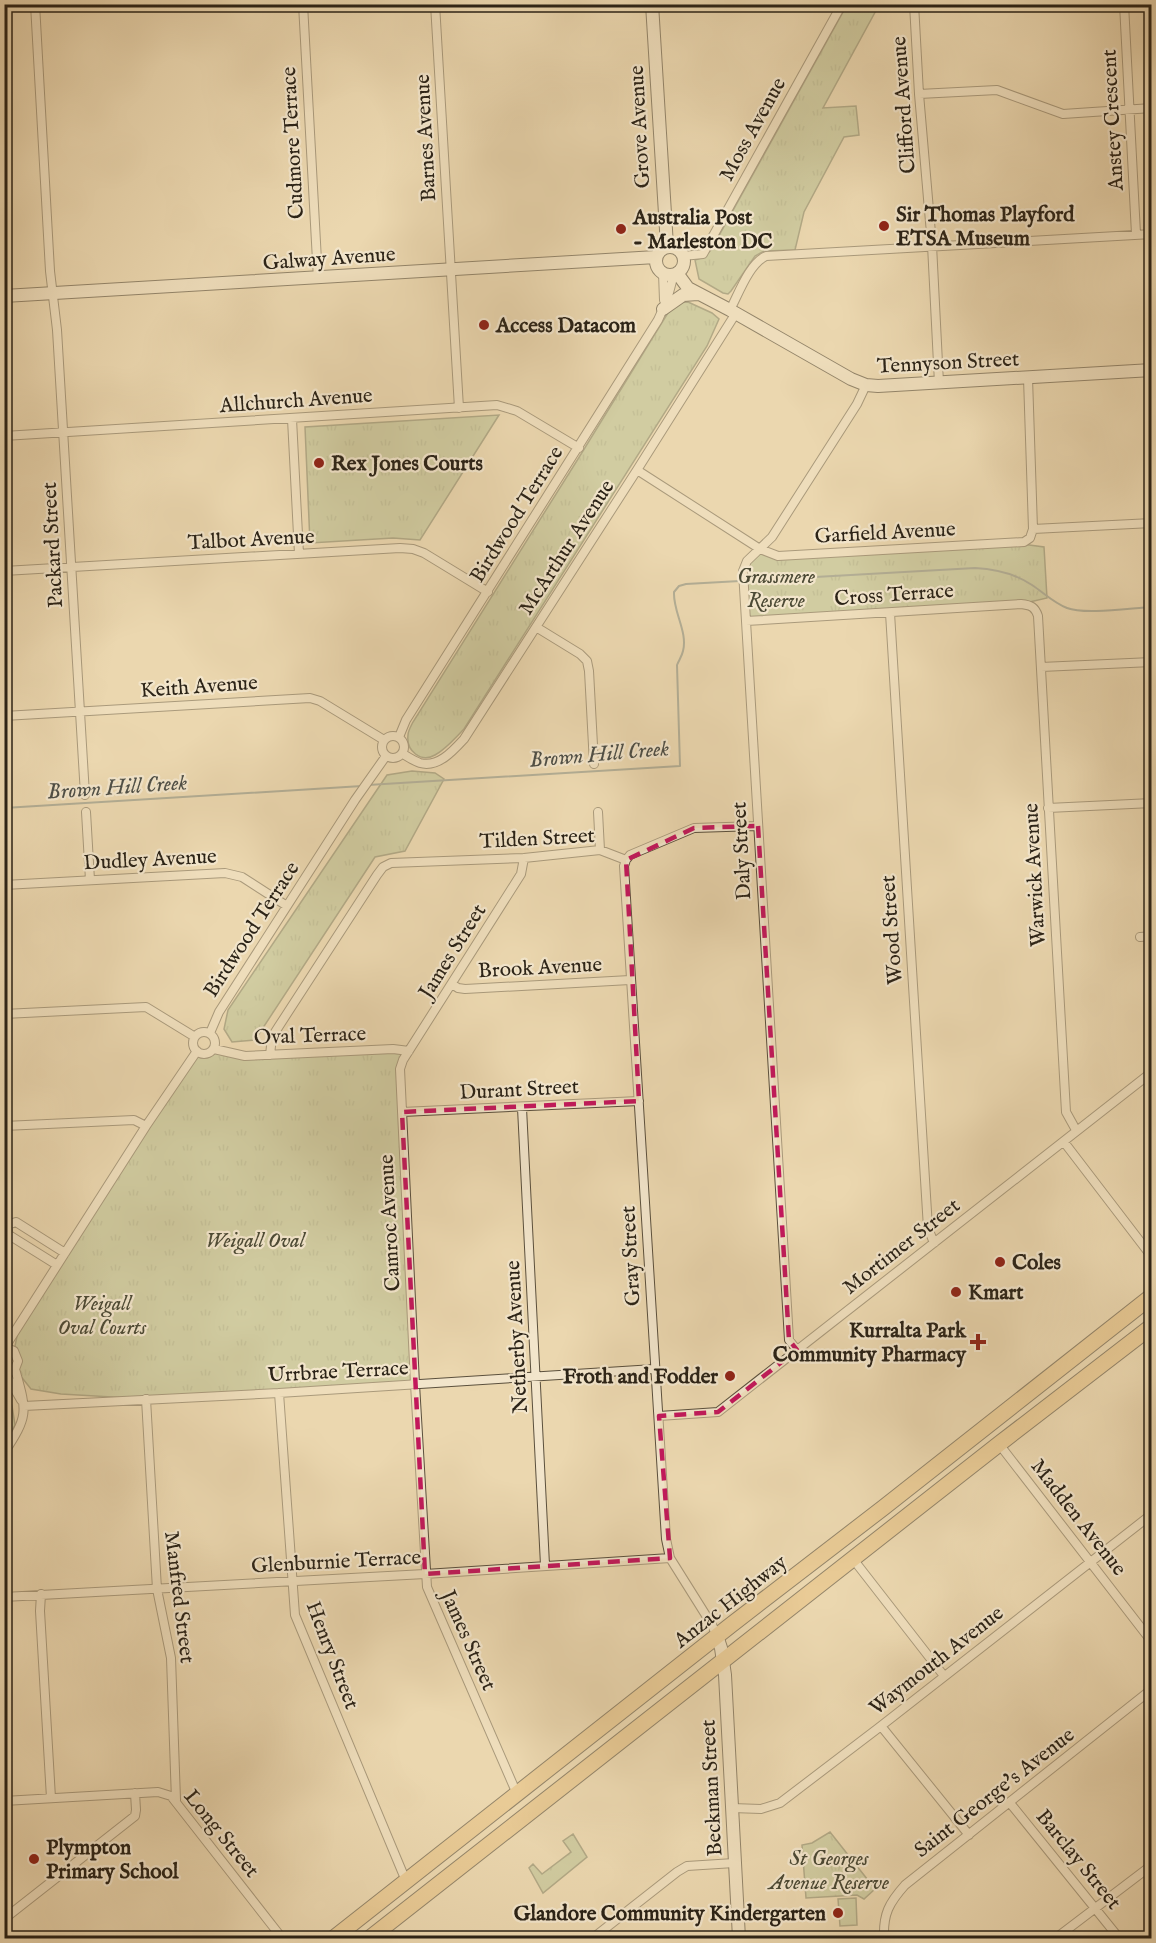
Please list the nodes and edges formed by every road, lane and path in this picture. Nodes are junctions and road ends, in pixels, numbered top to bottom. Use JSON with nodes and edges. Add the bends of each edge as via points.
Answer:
{"nodes":[{"id":1,"x":35,"y":4,"type":"edge"},
{"id":2,"x":303,"y":4,"type":"edge"},
{"id":3,"x":435,"y":4,"type":"edge"},
{"id":4,"x":652,"y":4,"type":"edge"},
{"id":5,"x":842,"y":4,"type":"edge"},
{"id":6,"x":914,"y":4,"type":"edge"},
{"id":7,"x":1124,"y":4,"type":"edge"},
{"id":8,"x":919,"y":94,"type":"junction"},
{"id":9,"x":1152,"y":108,"type":"edge"},
{"id":10,"x":1129,"y":110,"type":"junction"},
{"id":11,"x":1136,"y":234,"type":"junction"},
{"id":12,"x":1152,"y":234,"type":"edge"},
{"id":13,"x":932,"y":245,"type":"junction"},
{"id":14,"x":667,"y":246,"type":"junction"},
{"id":15,"x":656,"y":257,"type":"junction"},
{"id":16,"x":676,"y":269,"type":"junction"},
{"id":17,"x":451,"y":270,"type":"junction"},
{"id":18,"x":318,"y":279,"type":"junction"},
{"id":19,"x":54,"y":293,"type":"junction"},
{"id":20,"x":698,"y":294,"type":"junction"},
{"id":21,"x":4,"y":296,"type":"edge"},
{"id":22,"x":663,"y":309,"type":"junction"},
{"id":23,"x":733,"y":311,"type":"junction"},
{"id":24,"x":1152,"y":370,"type":"edge"},
{"id":25,"x":1028,"y":378,"type":"junction"},
{"id":26,"x":939,"y":383,"type":"junction"},
{"id":27,"x":866,"y":385,"type":"junction"},
{"id":28,"x":459,"y":408,"type":"junction"},
{"id":29,"x":292,"y":419,"type":"junction"},
{"id":30,"x":64,"y":432,"type":"junction"},
{"id":31,"x":4,"y":436,"type":"edge"},
{"id":32,"x":579,"y":448,"type":"junction"},
{"id":33,"x":637,"y":470,"type":"junction"},
{"id":34,"x":1152,"y":523,"type":"edge"},
{"id":35,"x":1033,"y":529,"type":"junction"},
{"id":36,"x":760,"y":549,"type":"junction"},
{"id":37,"x":299,"y":554,"type":"junction"},
{"id":38,"x":72,"y":567,"type":"junction"},
{"id":39,"x":4,"y":572,"type":"edge"},
{"id":40,"x":488,"y":592,"type":"junction"},
{"id":41,"x":890,"y":613,"type":"junction"},
{"id":42,"x":1038,"y":616,"type":"joint"},
{"id":43,"x":746,"y":621,"type":"junction"},
{"id":44,"x":536,"y":627,"type":"junction"},
{"id":45,"x":1152,"y":662,"type":"edge"},
{"id":46,"x":1041,"y":667,"type":"junction"},
{"id":47,"x":80,"y":712,"type":"junction"},
{"id":48,"x":4,"y":716,"type":"edge"},
{"id":49,"x":399,"y":737,"type":"junction"},
{"id":50,"x":384,"y":740,"type":"junction"},
{"id":51,"x":403,"y":754,"type":"junction"},
{"id":52,"x":386,"y":756,"type":"junction"},
{"id":53,"x":594,"y":764,"type":"dead end"},
{"id":54,"x":85,"y":795,"type":"dead end"},
{"id":55,"x":1152,"y":802,"type":"edge"},
{"id":56,"x":1048,"y":808,"type":"junction"},
{"id":57,"x":86,"y":812,"type":"dead end"},
{"id":58,"x":598,"y":812,"type":"dead end"},
{"id":59,"x":758,"y":826,"type":"junction"},
{"id":60,"x":600,"y":850,"type":"junction"},
{"id":61,"x":524,"y":858,"type":"junction"},
{"id":62,"x":626,"y":860,"type":"junction"},
{"id":63,"x":90,"y":880,"type":"junction"},
{"id":64,"x":4,"y":885,"type":"edge"},
{"id":65,"x":287,"y":906,"type":"junction"},
{"id":66,"x":1152,"y":936,"type":"edge"},
{"id":67,"x":1140,"y":937,"type":"dead end"},
{"id":68,"x":630,"y":980,"type":"junction"},
{"id":69,"x":452,"y":984,"type":"junction"},
{"id":70,"x":4,"y":1014,"type":"edge"},
{"id":71,"x":210,"y":1033,"type":"junction"},
{"id":72,"x":195,"y":1037,"type":"junction"},
{"id":73,"x":214,"y":1049,"type":"junction"},
{"id":74,"x":409,"y":1051,"type":"junction"},
{"id":75,"x":197,"y":1052,"type":"junction"},
{"id":76,"x":270,"y":1055,"type":"junction"},
{"id":77,"x":403,"y":1060,"type":"joint"},
{"id":78,"x":1152,"y":1072,"type":"edge"},
{"id":79,"x":639,"y":1101,"type":"junction"},
{"id":80,"x":522,"y":1108,"type":"junction"},
{"id":81,"x":402,"y":1112,"type":"junction"},
{"id":82,"x":4,"y":1126,"type":"edge"},
{"id":83,"x":146,"y":1126,"type":"junction"},
{"id":84,"x":1076,"y":1130,"type":"junction"},
{"id":85,"x":1064,"y":1142,"type":"junction"},
{"id":86,"x":934,"y":1243,"type":"junction"},
{"id":87,"x":65,"y":1253,"type":"junction"},
{"id":88,"x":1152,"y":1257,"type":"edge"},
{"id":89,"x":57,"y":1265,"type":"junction"},
{"id":90,"x":1152,"y":1296,"type":"edge"},
{"id":91,"x":19,"y":1326,"type":"junction"},
{"id":92,"x":1149,"y":1333,"type":"edge"},
{"id":93,"x":5,"y":1347,"type":"edge"},
{"id":94,"x":797,"y":1350,"type":"junction"},
{"id":95,"x":14,"y":1351,"type":"junction"},
{"id":96,"x":15,"y":1369,"type":"junction"},
{"id":97,"x":654,"y":1369,"type":"junction"},
{"id":98,"x":5,"y":1374,"type":"edge"},
{"id":99,"x":536,"y":1376,"type":"junction"},
{"id":100,"x":415,"y":1384,"type":"junction"},
{"id":101,"x":279,"y":1393,"type":"junction"},
{"id":102,"x":146,"y":1399,"type":"junction"},
{"id":103,"x":24,"y":1406,"type":"junction"},
{"id":104,"x":659,"y":1416,"type":"junction"},
{"id":105,"x":964,"y":1444,"type":"junction"},
{"id":106,"x":999,"y":1444,"type":"junction"},
{"id":107,"x":4,"y":1453,"type":"edge"},
{"id":108,"x":883,"y":1508,"type":"junction"},
{"id":109,"x":1152,"y":1514,"type":"edge"},
{"id":110,"x":907,"y":1516,"type":"junction"},
{"id":111,"x":670,"y":1558,"type":"junction"},
{"id":112,"x":853,"y":1559,"type":"junction"},
{"id":113,"x":1089,"y":1561,"type":"junction"},
{"id":114,"x":545,"y":1565,"type":"junction"},
{"id":115,"x":425,"y":1574,"type":"junction"},
{"id":116,"x":291,"y":1581,"type":"junction"},
{"id":117,"x":157,"y":1589,"type":"junction"},
{"id":118,"x":777,"y":1590,"type":"junction"},
{"id":119,"x":41,"y":1594,"type":"junction"},
{"id":120,"x":4,"y":1597,"type":"edge"},
{"id":121,"x":791,"y":1608,"type":"junction"},
{"id":122,"x":717,"y":1636,"type":"junction"},
{"id":123,"x":1152,"y":1642,"type":"edge"},
{"id":124,"x":723,"y":1661,"type":"junction"},
{"id":125,"x":944,"y":1676,"type":"junction"},
{"id":126,"x":1152,"y":1689,"type":"edge"},
{"id":127,"x":881,"y":1726,"type":"junction"},
{"id":128,"x":595,"y":1733,"type":"junction"},
{"id":129,"x":620,"y":1743,"type":"junction"},
{"id":130,"x":135,"y":1793,"type":"junction"},
{"id":131,"x":517,"y":1794,"type":"junction"},
{"id":132,"x":51,"y":1798,"type":"junction"},
{"id":133,"x":176,"y":1800,"type":"junction"},
{"id":134,"x":4,"y":1802,"type":"edge"},
{"id":135,"x":1010,"y":1803,"type":"junction"},
{"id":136,"x":732,"y":1808,"type":"junction"},
{"id":137,"x":969,"y":1835,"type":"junction"},
{"id":138,"x":449,"y":1847,"type":"junction"},
{"id":139,"x":734,"y":1863,"type":"junction"},
{"id":140,"x":464,"y":1864,"type":"junction"},
{"id":141,"x":1152,"y":1865,"type":"edge"},
{"id":142,"x":406,"y":1881,"type":"junction"},
{"id":143,"x":1095,"y":1908,"type":"junction"},
{"id":144,"x":4,"y":1919,"type":"edge"},
{"id":145,"x":380,"y":1935,"type":"edge"},
{"id":146,"x":282,"y":1938,"type":"edge"},
{"id":147,"x":334,"y":1938,"type":"edge"},
{"id":148,"x":593,"y":1938,"type":"edge"},
{"id":149,"x":739,"y":1938,"type":"edge"},
{"id":150,"x":884,"y":1938,"type":"edge"},
{"id":151,"x":1056,"y":1938,"type":"edge"},
{"id":152,"x":1119,"y":1938,"type":"edge"}],
"edges":[{"from":1,"to":19,"type":"street","name":"Packard Street"},
{"from":2,"to":18,"type":"street","name":"Cudmore Terrace"},
{"from":3,"to":17,"type":"street","name":"Barnes Avenue"},
{"from":4,"to":14,"type":"street","name":"Grove Avenue"},
{"from":5,"to":16,"type":"street","name":"Moss Avenue","via":[[703,254]]},
{"from":6,"to":8,"type":"street","name":"Clifford Avenue"},
{"from":7,"to":10,"type":"street","name":"Anstey Crescent"},
{"from":8,"to":10,"type":"street","via":[[997,90],[1063,114]]},
{"from":8,"to":13,"type":"street","name":"Clifford Avenue"},
{"from":9,"to":10,"type":"street"},
{"from":10,"to":11,"type":"street","name":"Anstey Crescent"},
{"from":11,"to":12,"type":"street"},
{"from":11,"to":13,"type":"street"},
{"from":13,"to":23,"type":"street","name":"McArthur Avenue","via":[[766,256],[754,266]]},
{"from":13,"to":26,"type":"street","name":"Clifford Avenue"},
{"from":14,"to":15,"type":"street"},
{"from":14,"to":16,"type":"street","via":[[677,248]]},
{"from":15,"to":16,"type":"street","via":[[656,264]]},
{"from":15,"to":17,"type":"street","name":"Galway Avenue"},
{"from":16,"to":20,"type":"street","name":"Tennyson Street","via":[[688,288]]},
{"from":16,"to":22,"type":"street","name":"Birdwood Terrace"},
{"from":16,"to":23,"type":"street","name":"Tennyson Street"},
{"from":17,"to":18,"type":"street","name":"Galway Avenue"},
{"from":17,"to":28,"type":"street","name":"Barnes Avenue"},
{"from":18,"to":19,"type":"street","name":"Galway Avenue"},
{"from":19,"to":21,"type":"street","name":"Galway Avenue"},
{"from":19,"to":30,"type":"street","name":"Packard Street"},
{"from":20,"to":22,"type":"street","via":[[683,295]]},
{"from":20,"to":23,"type":"street","name":"Tennyson Street"},
{"from":22,"to":32,"type":"street","name":"Birdwood Terrace"},
{"from":23,"to":27,"type":"street","name":"Tennyson Street"},
{"from":23,"to":33,"type":"street","name":"McArthur Avenue"},
{"from":24,"to":25,"type":"street","name":"Tennyson Street"},
{"from":25,"to":26,"type":"street","name":"Tennyson Street"},
{"from":25,"to":35,"type":"street"},
{"from":26,"to":27,"type":"street","name":"Tennyson Street"},
{"from":27,"to":36,"type":"street","name":"Daly Street","via":[[772,537]]},
{"from":28,"to":29,"type":"street","name":"Allchurch Avenue"},
{"from":28,"to":32,"type":"street","name":"Allchurch Avenue","via":[[497,405],[518,411]]},
{"from":29,"to":30,"type":"street","name":"Allchurch Avenue"},
{"from":29,"to":37,"type":"street"},
{"from":30,"to":31,"type":"street","name":"Allchurch Avenue"},
{"from":30,"to":38,"type":"street","name":"Packard Street"},
{"from":32,"to":40,"type":"street","name":"Birdwood Terrace"},
{"from":33,"to":36,"type":"street","name":"Garfield Avenue"},
{"from":33,"to":44,"type":"street","name":"McArthur Avenue"},
{"from":34,"to":35,"type":"street","name":"Garfield Avenue"},
{"from":35,"to":36,"type":"street","name":"Garfield Avenue","via":[[1030,538],[1014,543],[778,556]]},
{"from":36,"to":43,"type":"street","name":"Daly Street","via":[[743,571]]},
{"from":37,"to":38,"type":"street","name":"Talbot Avenue"},
{"from":37,"to":40,"type":"street","name":"Talbot Avenue","via":[[413,549]]},
{"from":38,"to":39,"type":"street","name":"Talbot Avenue"},
{"from":38,"to":47,"type":"street","name":"Packard Street"},
{"from":40,"to":49,"type":"street","name":"Birdwood Terrace"},
{"from":41,"to":42,"type":"street","name":"Cross Terrace","via":[[1021,604],[1036,609]]},
{"from":41,"to":43,"type":"street","name":"Cross Terrace"},
{"from":41,"to":86,"type":"street","name":"Wood Street","via":[[928,1228]]},
{"from":42,"to":46,"type":"street","name":"Warwick Avenue"},
{"from":43,"to":59,"type":"street","name":"Daly Street"},
{"from":44,"to":51,"type":"street","name":"McArthur Avenue","via":[[453,751],[428,764]]},
{"from":44,"to":53,"type":"street","via":[[587,662]]},
{"from":45,"to":46,"type":"street"},
{"from":46,"to":56,"type":"street","name":"Warwick Avenue"},
{"from":47,"to":48,"type":"street","name":"Keith Avenue"},
{"from":47,"to":50,"type":"street","name":"Keith Avenue","via":[[310,698]]},
{"from":47,"to":54,"type":"street","name":"Packard Street"},
{"from":49,"to":50,"type":"street","via":[[393,735]]},
{"from":49,"to":51,"type":"street","via":[[404,743]]},
{"from":50,"to":52,"type":"street"},
{"from":51,"to":52,"type":"street"},
{"from":52,"to":65,"type":"street","name":"Birdwood Terrace"},
{"from":55,"to":56,"type":"street"},
{"from":56,"to":84,"type":"street","name":"Warwick Avenue","via":[[1066,1112]]},
{"from":57,"to":63,"type":"street"},
{"from":58,"to":60,"type":"street"},
{"from":59,"to":62,"type":"street","via":[[694,828]]},
{"from":59,"to":94,"type":"street","name":"Daly Street","via":[[789,1340]]},
{"from":60,"to":61,"type":"street","name":"Tilden Street"},
{"from":60,"to":62,"type":"street","name":"Tilden Street"},
{"from":61,"to":69,"type":"street","name":"James Street","via":[[521,874]]},
{"from":61,"to":76,"type":"street","name":"Tilden Street","via":[[408,861],[383,867],[272,1037]]},
{"from":62,"to":68,"type":"street","name":"Gray Street"},
{"from":63,"to":64,"type":"street","name":"Dudley Avenue"},
{"from":63,"to":65,"type":"street","name":"Dudley Avenue","via":[[233,874]]},
{"from":65,"to":71,"type":"street","name":"Birdwood Terrace","via":[[219,1012]]},
{"from":66,"to":67,"type":"street"},
{"from":68,"to":69,"type":"street","name":"Brook Avenue","via":[[465,989]]},
{"from":68,"to":79,"type":"street","name":"Gray Street"},
{"from":69,"to":74,"type":"street","name":"James Street"},
{"from":70,"to":72,"type":"street","via":[[146,1007]]},
{"from":71,"to":72,"type":"street","via":[[201,1032]]},
{"from":71,"to":73,"type":"street","via":[[215,1039]]},
{"from":72,"to":75,"type":"street"},
{"from":73,"to":75,"type":"street","via":[[206,1054]]},
{"from":73,"to":76,"type":"street","name":"Oval Terrace","via":[[245,1056]]},
{"from":74,"to":76,"type":"street","name":"Oval Terrace"},
{"from":74,"to":77,"type":"street","name":"James Street"},
{"from":75,"to":83,"type":"street"},
{"from":77,"to":81,"type":"street","name":"Camroc Avenue"},
{"from":78,"to":84,"type":"street","name":"Mortimer Street"},
{"from":79,"to":80,"type":"street","name":"Durant Street"},
{"from":79,"to":97,"type":"street","name":"Gray Street"},
{"from":80,"to":81,"type":"street","name":"Durant Street"},
{"from":80,"to":99,"type":"street","name":"Netherby Avenue"},
{"from":81,"to":100,"type":"street","name":"Camroc Avenue"},
{"from":82,"to":83,"type":"street","via":[[134,1120]]},
{"from":83,"to":87,"type":"street"},
{"from":84,"to":85,"type":"street","name":"Mortimer Street"},
{"from":85,"to":86,"type":"street","name":"Mortimer Street"},
{"from":85,"to":88,"type":"street"},
{"from":86,"to":94,"type":"street","name":"Mortimer Street"},
{"from":87,"to":89,"type":"street"},
{"from":87,"to":89,"type":"street","via":[[16,1222],[10,1224],[9,1235]]},
{"from":89,"to":91,"type":"street"},
{"from":90,"to":105,"type":"highway","name":"Anzac Highway"},
{"from":91,"to":93,"type":"street"},
{"from":91,"to":95,"type":"street"},
{"from":92,"to":106,"type":"highway","name":"Anzac Highway"},
{"from":93,"to":95,"type":"street"},
{"from":94,"to":104,"type":"street","name":"Mortimer Street","via":[[718,1412]]},
{"from":95,"to":96,"type":"street","via":[[18,1361]]},
{"from":96,"to":98,"type":"street"},
{"from":96,"to":103,"type":"street"},
{"from":97,"to":99,"type":"street","name":"Urrbrae Terrace"},
{"from":97,"to":104,"type":"street","name":"Gray Street"},
{"from":98,"to":103,"type":"street"},
{"from":99,"to":100,"type":"street","name":"Urrbrae Terrace"},
{"from":99,"to":114,"type":"street","name":"Netherby Avenue"},
{"from":100,"to":101,"type":"street","name":"Urrbrae Terrace"},
{"from":100,"to":115,"type":"street","name":"James Street"},
{"from":101,"to":102,"type":"street","name":"Urrbrae Terrace"},
{"from":101,"to":116,"type":"street","name":"Henry Street"},
{"from":102,"to":103,"type":"street","name":"Urrbrae Terrace"},
{"from":102,"to":117,"type":"street","name":"Manfred Street"},
{"from":103,"to":107,"type":"street","via":[[21,1427]]},
{"from":104,"to":111,"type":"street","name":"Gray Street"},
{"from":105,"to":106,"type":"highway"},
{"from":105,"to":108,"type":"highway","name":"Anzac Highway"},
{"from":106,"to":110,"type":"highway","name":"Anzac Highway"},
{"from":106,"to":113,"type":"street","name":"Madden Avenue"},
{"from":108,"to":110,"type":"highway","via":[[902,1508]]},
{"from":108,"to":118,"type":"highway","name":"Anzac Highway"},
{"from":109,"to":113,"type":"street","name":"Waymouth Avenue"},
{"from":110,"to":112,"type":"highway","name":"Anzac Highway"},
{"from":111,"to":114,"type":"street","name":"Glenburnie Terrace"},
{"from":111,"to":122,"type":"street","name":"Gray Street"},
{"from":112,"to":121,"type":"highway","name":"Anzac Highway"},
{"from":112,"to":125,"type":"street"},
{"from":113,"to":123,"type":"street","name":"Madden Avenue"},
{"from":113,"to":125,"type":"street","name":"Waymouth Avenue"},
{"from":114,"to":115,"type":"street","name":"Glenburnie Terrace"},
{"from":115,"to":116,"type":"street","name":"Glenburnie Terrace"},
{"from":115,"to":131,"type":"street","name":"James Street","via":[[427,1587]]},
{"from":116,"to":117,"type":"street","name":"Glenburnie Terrace"},
{"from":116,"to":142,"type":"street","name":"Henry Street","via":[[295,1615]]},
{"from":117,"to":119,"type":"street","name":"Glenburnie Terrace"},
{"from":117,"to":133,"type":"street","name":"Manfred Street","via":[[171,1658]]},
{"from":118,"to":121,"type":"highway"},
{"from":118,"to":122,"type":"highway","name":"Anzac Highway"},
{"from":119,"to":120,"type":"street","name":"Glenburnie Terrace"},
{"from":119,"to":132,"type":"street"},
{"from":121,"to":124,"type":"highway","name":"Anzac Highway"},
{"from":122,"to":124,"type":"street","name":"Beckman Street"},
{"from":122,"to":128,"type":"highway","name":"Anzac Highway"},
{"from":124,"to":129,"type":"highway","name":"Anzac Highway"},
{"from":124,"to":136,"type":"street","name":"Beckman Street"},
{"from":125,"to":127,"type":"street","name":"Waymouth Avenue"},
{"from":126,"to":135,"type":"street","name":"Saint George's Avenue"},
{"from":127,"to":136,"type":"street","name":"Waymouth Avenue","via":[[780,1803],[761,1809]]},
{"from":127,"to":137,"type":"street"},
{"from":128,"to":129,"type":"highway","via":[[610,1733]]},
{"from":128,"to":131,"type":"highway","name":"Anzac Highway"},
{"from":129,"to":140,"type":"highway","name":"Anzac Highway"},
{"from":130,"to":132,"type":"street","name":"Long Street"},
{"from":130,"to":133,"type":"street","name":"Long Street","via":[[165,1793]]},
{"from":130,"to":144,"type":"street","via":[[135,1816]]},
{"from":131,"to":138,"type":"highway","name":"Anzac Highway"},
{"from":132,"to":134,"type":"street","name":"Long Street"},
{"from":133,"to":146,"type":"street","name":"Long Street"},
{"from":135,"to":137,"type":"street","name":"Saint George's Avenue"},
{"from":135,"to":143,"type":"street","name":"Barclay Street"},
{"from":136,"to":139,"type":"street","name":"Beckman Street"},
{"from":137,"to":150,"type":"street","name":"Saint George's Avenue","via":[[904,1885],[890,1903]]},
{"from":138,"to":140,"type":"highway"},
{"from":138,"to":142,"type":"highway","name":"Anzac Highway"},
{"from":139,"to":148,"type":"street","via":[[687,1866]]},
{"from":139,"to":149,"type":"street","name":"Beckman Street"},
{"from":140,"to":145,"type":"highway","name":"Anzac Highway"},
{"from":141,"to":143,"type":"street"},
{"from":142,"to":147,"type":"highway","name":"Anzac Highway"},
{"from":143,"to":151,"type":"street"},
{"from":143,"to":152,"type":"street","name":"Barclay Street"}]}
